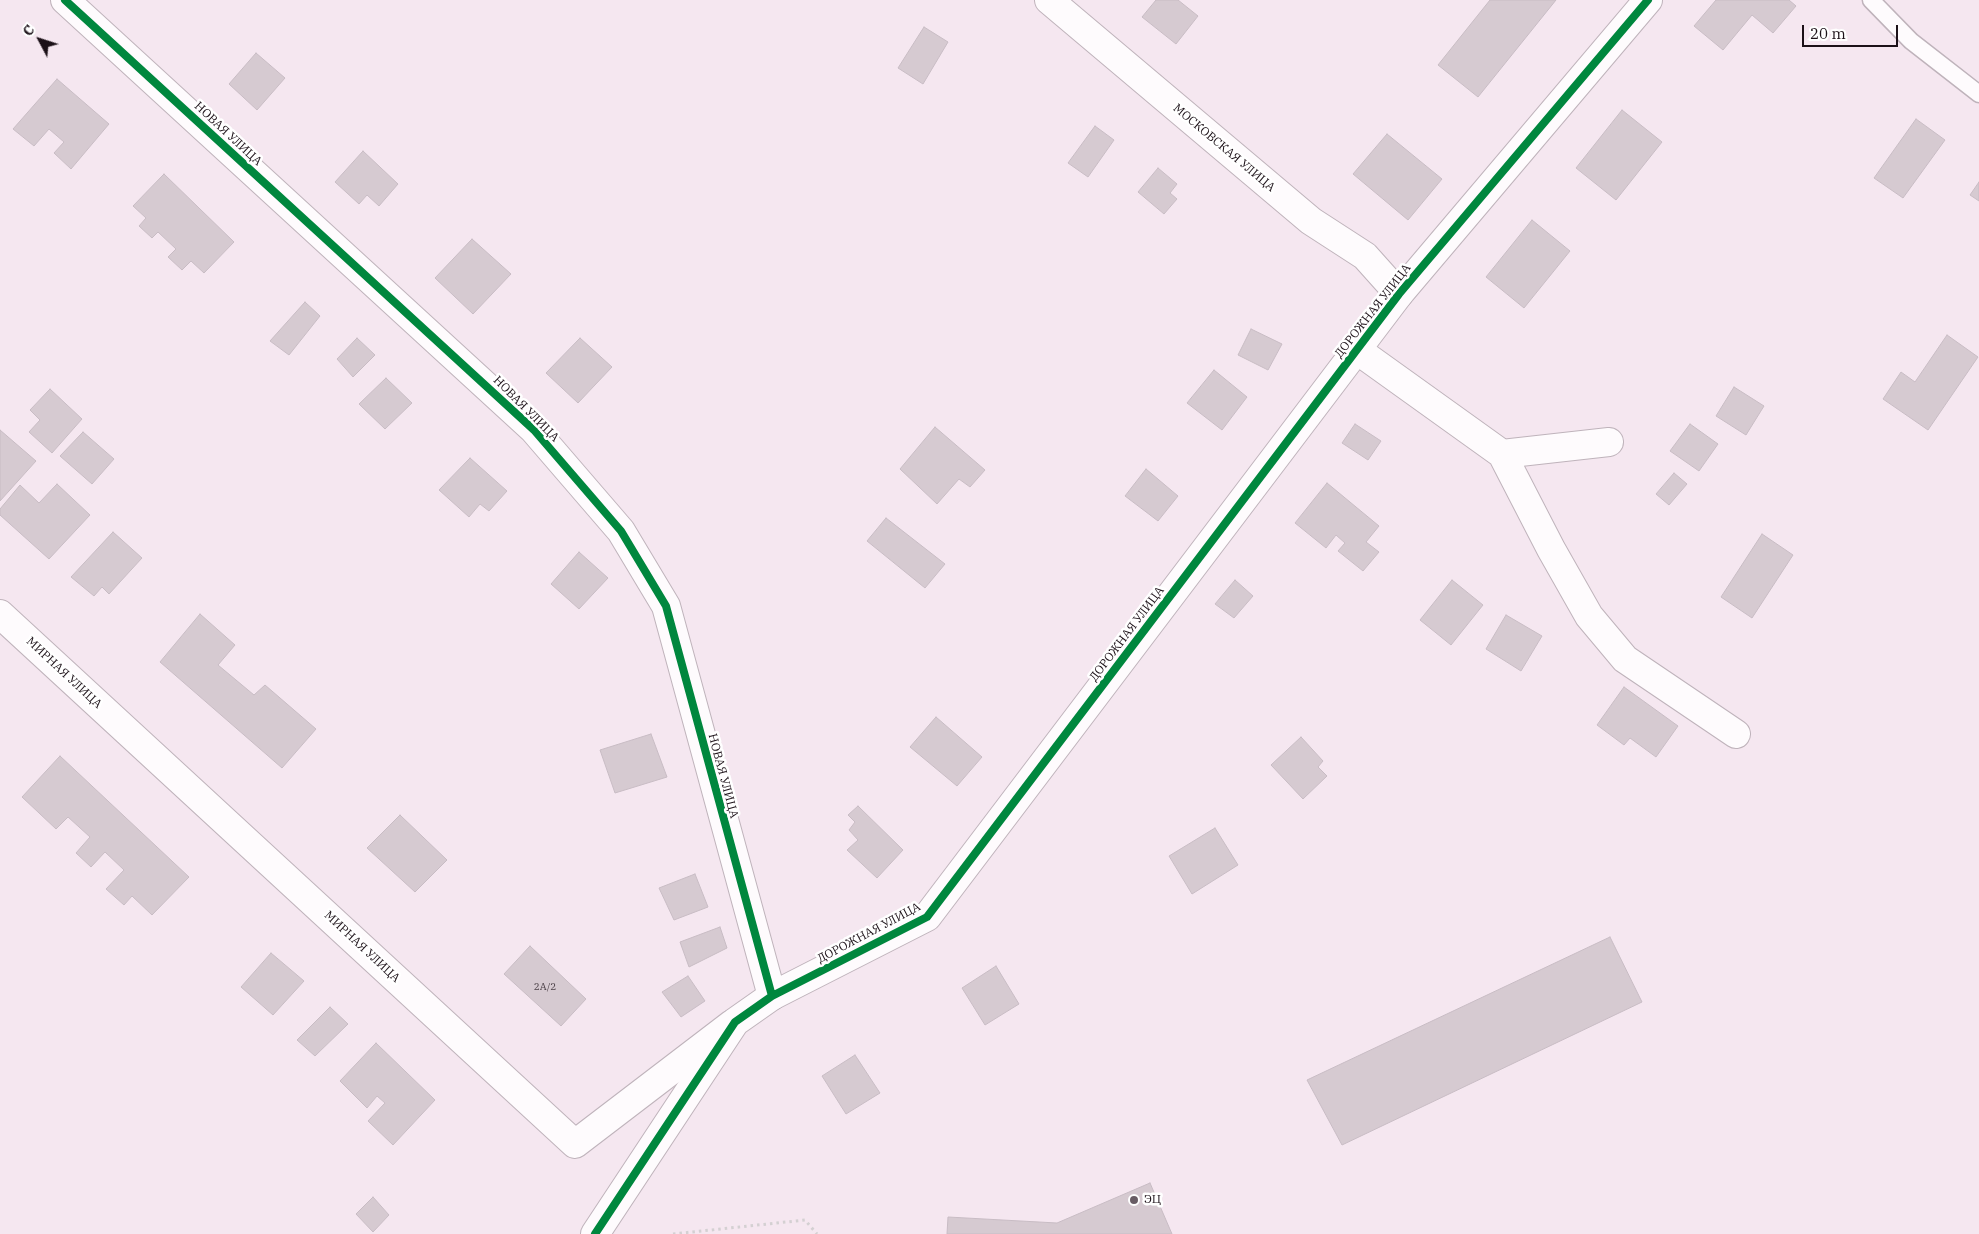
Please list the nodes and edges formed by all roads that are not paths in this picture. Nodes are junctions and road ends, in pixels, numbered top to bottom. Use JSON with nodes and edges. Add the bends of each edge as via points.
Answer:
{"nodes":[{"id":1,"x":65,"y":0,"type":"edge"},
{"id":2,"x":1049,"y":0,"type":"edge"},
{"id":3,"x":1648,"y":0,"type":"edge"},
{"id":4,"x":1871,"y":0,"type":"edge"},
{"id":5,"x":1979,"y":94,"type":"edge"},
{"id":6,"x":1399,"y":294,"type":"junction"},
{"id":7,"x":1357,"y":350,"type":"junction"},
{"id":8,"x":1609,"y":442,"type":"dead end"},
{"id":9,"x":1502,"y":454,"type":"junction"},
{"id":10,"x":0,"y":614,"type":"edge"},
{"id":11,"x":1736,"y":734,"type":"dead end"},
{"id":12,"x":772,"y":996,"type":"junction"},
{"id":13,"x":735,"y":1022,"type":"junction"},
{"id":14,"x":595,"y":1234,"type":"edge"}],
"edges":[{"from":1,"to":12,"type":"street","name":"НОВАЯ УЛИЦА","via":[[534,430],[621,531],[666,606]]},
{"from":2,"to":6,"type":"street","name":"МОСКОВСКАЯ УЛИЦА","via":[[1311,221],[1365,256]]},
{"from":3,"to":6,"type":"street","name":"ДОРОЖНАЯ УЛИЦА"},
{"from":4,"to":5,"type":"lane","via":[[1911,41]]},
{"from":6,"to":7,"type":"street","name":"ДОРОЖНАЯ УЛИЦА"},
{"from":7,"to":9,"type":"street"},
{"from":7,"to":12,"type":"street","name":"ДОРОЖНАЯ УЛИЦА","via":[[927,917]]},
{"from":8,"to":9,"type":"street"},
{"from":9,"to":11,"type":"street","via":[[1589,616],[1625,659]]},
{"from":10,"to":13,"type":"street","name":"МИРНАЯ УЛИЦА","via":[[575,1144]]},
{"from":12,"to":13,"type":"street","name":"ДОРОЖНАЯ УЛИЦА"},
{"from":13,"to":14,"type":"street","name":"ДОРОЖНАЯ УЛИЦА"}]}
